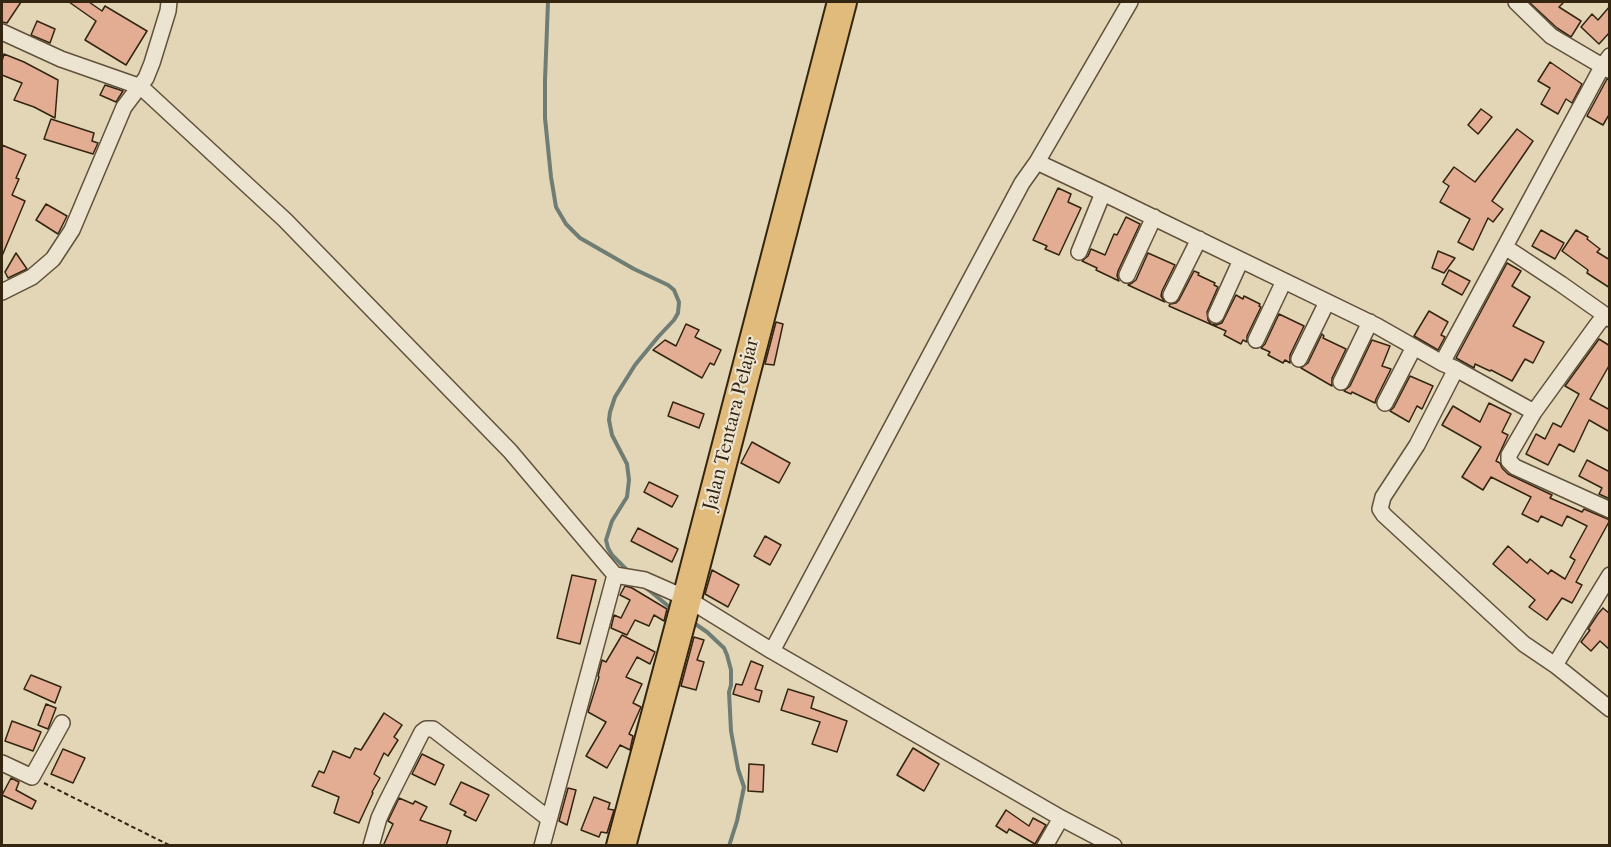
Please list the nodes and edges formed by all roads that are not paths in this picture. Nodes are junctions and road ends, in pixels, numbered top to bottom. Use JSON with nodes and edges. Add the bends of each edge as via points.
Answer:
{"nodes":[{"id":1,"x":169,"y":2,"type":"edge"},
{"id":2,"x":842,"y":2,"type":"edge"},
{"id":3,"x":1130,"y":2,"type":"edge"},
{"id":4,"x":1516,"y":2,"type":"edge"},
{"id":5,"x":2,"y":32,"type":"edge"},
{"id":6,"x":1607,"y":64,"type":"edge"},
{"id":7,"x":141,"y":87,"type":"junction"},
{"id":8,"x":1037,"y":162,"type":"junction"},
{"id":9,"x":1103,"y":192,"type":"junction"},
{"id":10,"x":1154,"y":217,"type":"junction"},
{"id":11,"x":1199,"y":239,"type":"junction"},
{"id":12,"x":1505,"y":247,"type":"junction"},
{"id":13,"x":1079,"y":252,"type":"dead end"},
{"id":14,"x":1241,"y":260,"type":"junction"},
{"id":15,"x":1127,"y":275,"type":"dead end"},
{"id":16,"x":1284,"y":281,"type":"junction"},
{"id":17,"x":2,"y":292,"type":"edge"},
{"id":18,"x":1171,"y":295,"type":"dead end"},
{"id":19,"x":1327,"y":302,"type":"junction"},
{"id":20,"x":1216,"y":315,"type":"dead end"},
{"id":21,"x":1607,"y":317,"type":"edge"},
{"id":22,"x":1370,"y":322,"type":"junction"},
{"id":23,"x":1256,"y":340,"type":"dead end"},
{"id":24,"x":1414,"y":347,"type":"junction"},
{"id":25,"x":1299,"y":359,"type":"dead end"},
{"id":26,"x":1449,"y":366,"type":"junction"},
{"id":27,"x":1341,"y":382,"type":"dead end"},
{"id":28,"x":1385,"y":403,"type":"dead end"},
{"id":29,"x":1534,"y":412,"type":"junction"},
{"id":30,"x":1610,"y":510,"type":"edge"},
{"id":31,"x":620,"y":575,"type":"junction"},
{"id":32,"x":1610,"y":575,"type":"edge"},
{"id":33,"x":686,"y":602,"type":"junction"},
{"id":34,"x":772,"y":651,"type":"junction"},
{"id":35,"x":1555,"y":665,"type":"junction"},
{"id":36,"x":1610,"y":709,"type":"edge"},
{"id":37,"x":62,"y":723,"type":"dead end"},
{"id":38,"x":2,"y":763,"type":"edge"},
{"id":39,"x":1061,"y":818,"type":"junction"},
{"id":40,"x":549,"y":819,"type":"junction"},
{"id":41,"x":371,"y":846,"type":"edge"},
{"id":42,"x":542,"y":846,"type":"edge"},
{"id":43,"x":621,"y":846,"type":"edge"},
{"id":44,"x":1045,"y":846,"type":"edge"},
{"id":45,"x":1114,"y":846,"type":"edge"}],
"edges":[{"from":1,"to":7,"type":"street"},
{"from":2,"to":33,"type":"highway","name":"Jalan Tentara Pelajar"},
{"from":3,"to":8,"type":"street"},
{"from":4,"to":6,"type":"street","via":[[1551,36]]},
{"from":5,"to":7,"type":"street","via":[[61,59]]},
{"from":6,"to":12,"type":"street"},
{"from":7,"to":17,"type":"street","via":[[124,107],[72,231],[53,259],[32,277]]},
{"from":7,"to":31,"type":"street","via":[[285,219],[510,451]]},
{"from":8,"to":9,"type":"street"},
{"from":8,"to":34,"type":"street","via":[[1016,194]]},
{"from":9,"to":10,"type":"street"},
{"from":9,"to":13,"type":"street"},
{"from":10,"to":11,"type":"street"},
{"from":10,"to":15,"type":"street"},
{"from":11,"to":14,"type":"street"},
{"from":11,"to":18,"type":"street"},
{"from":12,"to":21,"type":"street"},
{"from":12,"to":26,"type":"street"},
{"from":14,"to":16,"type":"street"},
{"from":14,"to":20,"type":"street"},
{"from":16,"to":19,"type":"street"},
{"from":16,"to":23,"type":"street"},
{"from":19,"to":22,"type":"street"},
{"from":19,"to":25,"type":"street"},
{"from":21,"to":29,"type":"street"},
{"from":22,"to":24,"type":"street"},
{"from":22,"to":27,"type":"street"},
{"from":24,"to":26,"type":"street"},
{"from":24,"to":28,"type":"street"},
{"from":26,"to":29,"type":"street"},
{"from":26,"to":35,"type":"street","via":[[1418,445],[1383,497],[1380,509],[1524,644]]},
{"from":29,"to":30,"type":"street","via":[[1511,449],[1509,461]]},
{"from":31,"to":33,"type":"street","via":[[645,580]]},
{"from":31,"to":40,"type":"street"},
{"from":32,"to":35,"type":"street"},
{"from":33,"to":34,"type":"street"},
{"from":33,"to":43,"type":"highway","name":"Jalan Tentara Pelajar"},
{"from":34,"to":39,"type":"street"},
{"from":35,"to":36,"type":"street"},
{"from":37,"to":38,"type":"street","via":[[32,777]]},
{"from":39,"to":44,"type":"street"},
{"from":39,"to":45,"type":"street"},
{"from":40,"to":41,"type":"street","via":[[433,729],[426,729],[386,803]]},
{"from":40,"to":42,"type":"street"}]}
